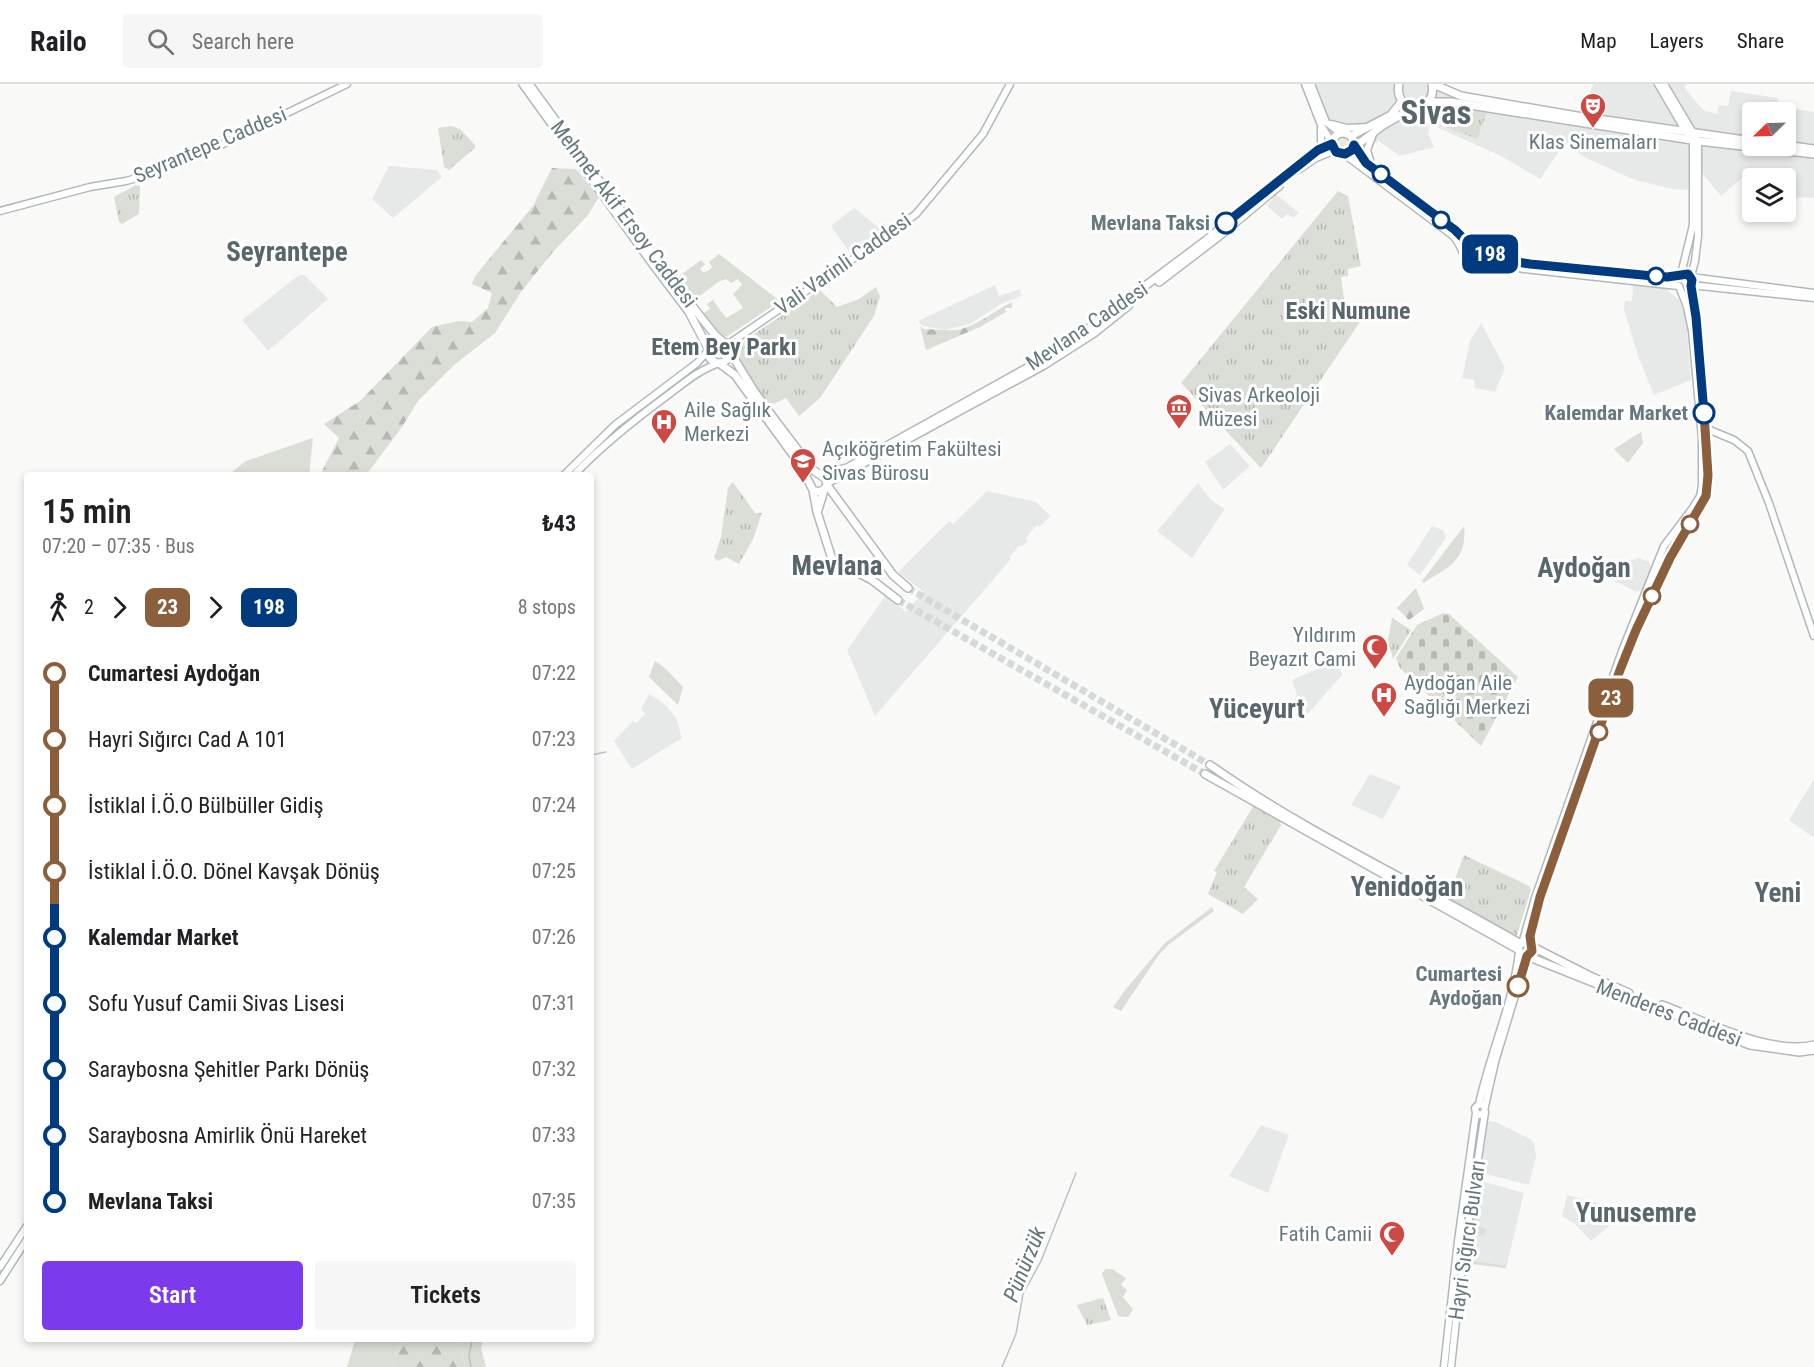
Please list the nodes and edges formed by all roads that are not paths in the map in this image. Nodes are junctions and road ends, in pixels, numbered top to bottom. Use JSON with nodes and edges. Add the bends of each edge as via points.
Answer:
{"nodes":[{"id":1,"x":346,"y":84,"type":"edge"},
{"id":2,"x":523,"y":84,"type":"edge"},
{"id":3,"x":529,"y":84,"type":"edge"},
{"id":4,"x":1010,"y":84,"type":"edge"},
{"id":5,"x":1305,"y":84,"type":"edge"},
{"id":6,"x":1311,"y":84,"type":"edge"},
{"id":7,"x":1399,"y":84,"type":"edge"},
{"id":8,"x":1432,"y":84,"type":"edge"},
{"id":9,"x":1658,"y":84,"type":"edge"},
{"id":10,"x":1664,"y":84,"type":"edge"},
{"id":11,"x":1402,"y":101,"type":"junction"},
{"id":12,"x":1428,"y":102,"type":"junction"},
{"id":13,"x":1414,"y":107,"type":"junction"},
{"id":14,"x":1324,"y":124,"type":"junction"},
{"id":15,"x":1372,"y":130,"type":"junction"},
{"id":16,"x":1340,"y":133,"type":"junction"},
{"id":17,"x":1351,"y":136,"type":"junction"},
{"id":18,"x":1692,"y":136,"type":"junction"},
{"id":19,"x":1742,"y":140,"type":"edge"},
{"id":20,"x":1354,"y":145,"type":"junction"},
{"id":21,"x":1333,"y":146,"type":"junction"},
{"id":22,"x":1796,"y":147,"type":"edge"},
{"id":23,"x":1814,"y":149,"type":"edge"},
{"id":24,"x":1318,"y":150,"type":"junction"},
{"id":25,"x":1344,"y":154,"type":"junction"},
{"id":26,"x":1814,"y":154,"type":"edge"},
{"id":27,"x":1372,"y":168,"type":"junction"},
{"id":28,"x":0,"y":211,"type":"edge"},
{"id":29,"x":1473,"y":248,"type":"junction"},
{"id":30,"x":1483,"y":252,"type":"junction"},
{"id":31,"x":1465,"y":255,"type":"junction"},
{"id":32,"x":1482,"y":266,"type":"junction"},
{"id":33,"x":1681,"y":274,"type":"junction"},
{"id":34,"x":1691,"y":276,"type":"junction"},
{"id":35,"x":1691,"y":285,"type":"junction"},
{"id":36,"x":1679,"y":286,"type":"junction"},
{"id":37,"x":1814,"y":293,"type":"edge"},
{"id":38,"x":1814,"y":298,"type":"edge"},
{"id":39,"x":727,"y":346,"type":"junction"},
{"id":40,"x":708,"y":350,"type":"junction"},
{"id":41,"x":719,"y":363,"type":"junction"},
{"id":42,"x":1705,"y":428,"type":"junction"},
{"id":43,"x":567,"y":472,"type":"edge"},
{"id":44,"x":577,"y":472,"type":"edge"},
{"id":45,"x":820,"y":475,"type":"junction"},
{"id":46,"x":812,"y":486,"type":"junction"},
{"id":47,"x":826,"y":486,"type":"junction"},
{"id":48,"x":817,"y":512,"type":"junction"},
{"id":49,"x":1676,"y":530,"type":"junction"},
{"id":50,"x":1684,"y":536,"type":"junction"},
{"id":51,"x":1661,"y":556,"type":"junction"},
{"id":52,"x":1670,"y":558,"type":"junction"},
{"id":53,"x":908,"y":588,"type":"tunnel mouth"},
{"id":54,"x":898,"y":600,"type":"tunnel mouth"},
{"id":55,"x":1814,"y":636,"type":"edge"},
{"id":56,"x":1210,"y":765,"type":"tunnel mouth"},
{"id":57,"x":1205,"y":774,"type":"tunnel mouth"},
{"id":58,"x":1524,"y":949,"type":"junction"},
{"id":59,"x":1814,"y":1045,"type":"edge"},
{"id":60,"x":1814,"y":1050,"type":"edge"},
{"id":61,"x":1483,"y":1108,"type":"junction"},
{"id":62,"x":24,"y":1231,"type":"edge"},
{"id":63,"x":24,"y":1244,"type":"edge"},
{"id":64,"x":0,"y":1267,"type":"edge"},
{"id":65,"x":0,"y":1281,"type":"edge"},
{"id":66,"x":1444,"y":1367,"type":"edge"},
{"id":67,"x":1451,"y":1367,"type":"edge"}],
"edges":[{"from":1,"to":28,"type":"street","name":"Seyrantepe Caddesi","via":[[158,172]]},
{"from":2,"to":40,"type":"main road","name":"Mehmet Akif Ersoy Caddesi","via":[[689,312]]},
{"from":3,"to":39,"type":"main road","name":"Mehmet Akif Ersoy Caddesi","via":[[670,278]]},
{"from":4,"to":39,"type":"street","name":"Vali Varinli Caddesi","via":[[983,134],[916,214]]},
{"from":5,"to":14,"type":"street"},
{"from":6,"to":14,"type":"street"},
{"from":7,"to":11,"type":"main road"},
{"from":8,"to":12,"type":"main road"},
{"from":8,"to":18,"type":"main road","via":[[1461,96]]},
{"from":9,"to":18,"type":"street"},
{"from":10,"to":18,"type":"street"},
{"from":11,"to":13,"type":"main road"},
{"from":11,"to":15,"type":"main road"},
{"from":12,"to":13,"type":"main road"},
{"from":12,"to":18,"type":"main road"},
{"from":13,"to":15,"type":"main road"},
{"from":14,"to":15,"type":"street"},
{"from":14,"to":16,"type":"street"},
{"from":14,"to":21,"type":"street"},
{"from":14,"to":24,"type":"street"},
{"from":15,"to":17,"type":"main road"},
{"from":15,"to":20,"type":"main road"},
{"from":15,"to":27,"type":"street","via":[[1367,150]]},
{"from":16,"to":17,"type":"main road"},
{"from":16,"to":21,"type":"main road","via":[[1334,137]]},
{"from":17,"to":20,"type":"main road"},
{"from":18,"to":19,"type":"main road"},
{"from":18,"to":26,"type":"main road"},
{"from":18,"to":33,"type":"street","via":[[1693,225]]},
{"from":18,"to":34,"type":"street","via":[[1698,236]]},
{"from":20,"to":25,"type":"main road"},
{"from":20,"to":27,"type":"street"},
{"from":21,"to":24,"type":"main road","name":"Mevlana Caddesi"},
{"from":21,"to":25,"type":"main road"},
{"from":21,"to":47,"type":"main road","name":"Mevlana Caddesi","via":[[1297,170],[1094,333],[1023,377]]},
{"from":22,"to":23,"type":"main road"},
{"from":24,"to":45,"type":"main road","name":"Mevlana Caddesi","via":[[1154,281],[1057,351],[847,468]]},
{"from":25,"to":31,"type":"street","via":[[1452,235]]},
{"from":27,"to":29,"type":"street"},
{"from":29,"to":30,"type":"street"},
{"from":29,"to":31,"type":"street"},
{"from":30,"to":32,"type":"street","via":[[1486,259]]},
{"from":30,"to":33,"type":"street","via":[[1510,261],[1549,266],[1667,277]]},
{"from":31,"to":32,"type":"street","via":[[1469,267]]},
{"from":32,"to":36,"type":"street","via":[[1506,265]]},
{"from":33,"to":34,"type":"street"},
{"from":33,"to":36,"type":"street"},
{"from":34,"to":35,"type":"street"},
{"from":34,"to":37,"type":"street"},
{"from":35,"to":36,"type":"street","via":[[1685,289]]},
{"from":35,"to":38,"type":"street"},
{"from":35,"to":42,"type":"street","name":"Hayri Sığırcı Bulvarı"},
{"from":36,"to":49,"type":"street","name":"Hayri Sığırcı Bulvarı","via":[[1692,332],[1704,476],[1700,496]]},
{"from":39,"to":40,"type":"main road","via":[[712,344]]},
{"from":39,"to":41,"type":"main road","via":[[726,361]]},
{"from":39,"to":45,"type":"main road","name":"Mehmet Akif Ersoy Caddesi","via":[[753,391]]},
{"from":40,"to":41,"type":"main road","via":[[712,360]]},
{"from":40,"to":43,"type":"street","via":[[697,363],[598,439]]},
{"from":41,"to":44,"type":"street","via":[[688,379],[633,420]]},
{"from":41,"to":46,"type":"main road","via":[[735,375]]},
{"from":42,"to":50,"type":"street","name":"Hayri Sığırcı Bulvarı","via":[[1706,496]]},
{"from":42,"to":55,"type":"street","via":[[1734,440],[1748,451]]},
{"from":45,"to":46,"type":"main road","via":[[812,477]]},
{"from":45,"to":47,"type":"main road"},
{"from":46,"to":47,"type":"main road","via":[[818,492]]},
{"from":46,"to":48,"type":"main road"},
{"from":47,"to":48,"type":"main road"},
{"from":47,"to":53,"type":"main road","via":[[893,575]]},
{"from":48,"to":54,"type":"main road","via":[[832,559],[872,580]]},
{"from":49,"to":50,"type":"street"},
{"from":49,"to":51,"type":"street","name":"Hayri Sığırcı Bulvarı"},
{"from":50,"to":52,"type":"street","name":"Hayri Sığırcı Bulvarı"},
{"from":51,"to":52,"type":"street"},
{"from":51,"to":58,"type":"street","name":"Hayri Sığırcı Bulvarı","via":[[1622,651],[1534,898]]},
{"from":52,"to":58,"type":"street","name":"Hayri Sığırcı Bulvarı","via":[[1620,670]]},
{"from":56,"to":58,"type":"main road","via":[[1308,826]]},
{"from":57,"to":58,"type":"main road"},
{"from":58,"to":59,"type":"main road","name":"Menderes Caddesi","via":[[1740,1035],[1781,1045]]},
{"from":58,"to":60,"type":"main road","name":"Menderes Caddesi","via":[[1740,1041],[1780,1050]]},
{"from":58,"to":61,"type":"street","name":"Hayri Sığırcı Bulvarı","via":[[1491,1056]]},
{"from":61,"to":66,"type":"street","name":"Hayri Sığırcı Bulvarı","via":[[1475,1108]]},
{"from":61,"to":67,"type":"street","name":"Hayri Sığırcı Bulvarı"},
{"from":62,"to":64,"type":"street"},
{"from":63,"to":65,"type":"street"}]}
